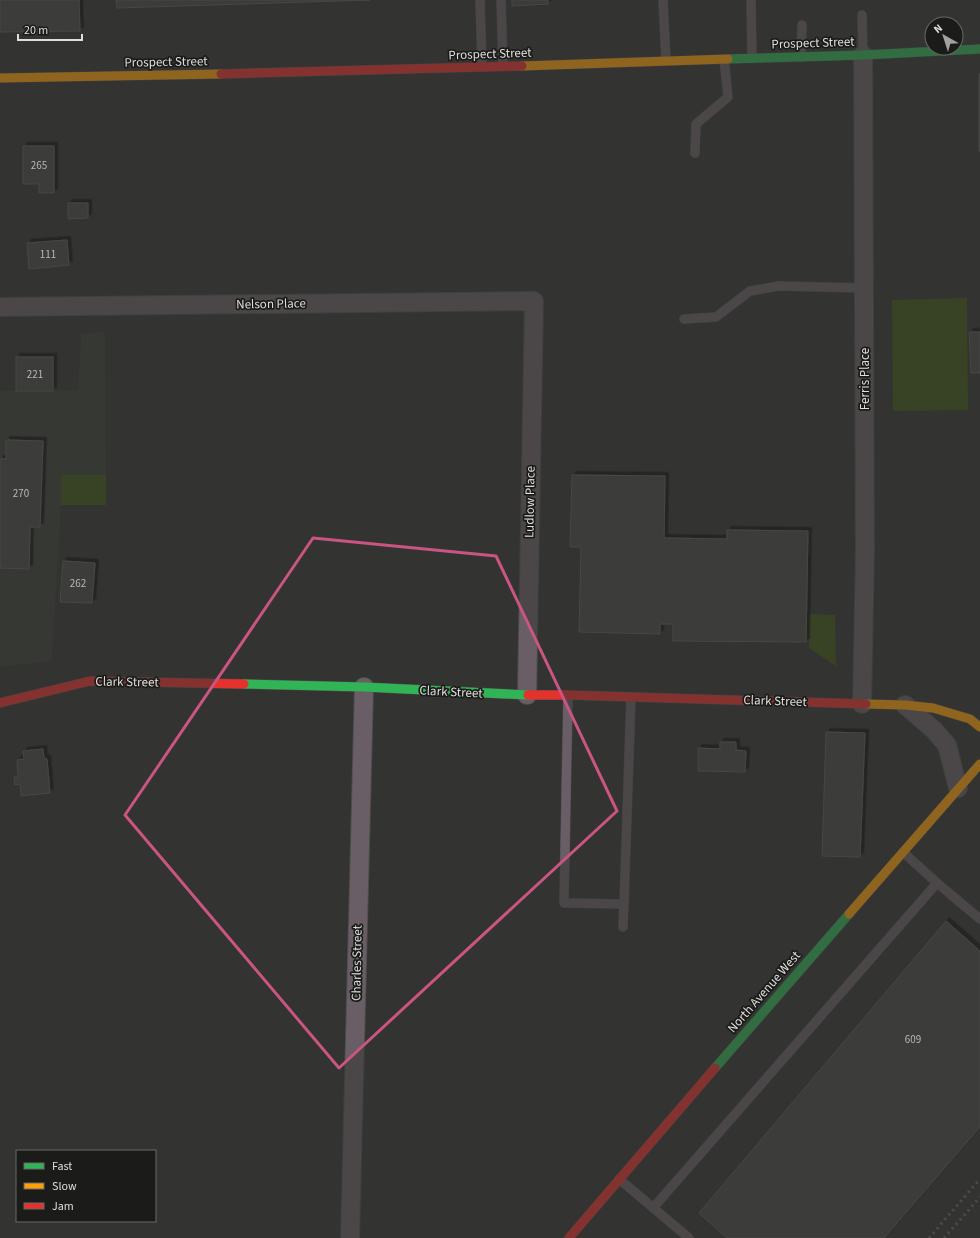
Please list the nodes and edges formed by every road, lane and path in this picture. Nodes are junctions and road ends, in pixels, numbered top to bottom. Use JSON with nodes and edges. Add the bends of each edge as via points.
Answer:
{"nodes":[{"id":1,"x":480,"y":0,"type":"edge"},
{"id":2,"x":501,"y":0,"type":"edge"},
{"id":3,"x":663,"y":0,"type":"edge"},
{"id":4,"x":751,"y":0,"type":"edge"},
{"id":5,"x":862,"y":16,"type":"dead end"},
{"id":6,"x":802,"y":25,"type":"dead end"},
{"id":7,"x":980,"y":49,"type":"edge"},
{"id":8,"x":863,"y":55,"type":"junction"},
{"id":9,"x":801,"y":57,"type":"junction"},
{"id":10,"x":752,"y":58,"type":"junction"},
{"id":11,"x":724,"y":59,"type":"junction"},
{"id":12,"x":666,"y":61,"type":"junction"},
{"id":13,"x":503,"y":66,"type":"junction"},
{"id":14,"x":482,"y":67,"type":"junction"},
{"id":15,"x":0,"y":78,"type":"edge"},
{"id":16,"x":695,"y":153,"type":"dead end"},
{"id":17,"x":864,"y":288,"type":"junction"},
{"id":18,"x":0,"y":307,"type":"edge"},
{"id":19,"x":534,"y":310,"type":"joint"},
{"id":20,"x":684,"y":319,"type":"dead end"},
{"id":21,"x":364,"y":688,"type":"junction"},
{"id":22,"x":527,"y":695,"type":"junction"},
{"id":23,"x":568,"y":695,"type":"junction"},
{"id":24,"x":631,"y":697,"type":"junction"},
{"id":25,"x":0,"y":703,"type":"edge"},
{"id":26,"x":862,"y":704,"type":"junction"},
{"id":27,"x":905,"y":705,"type":"junction"},
{"id":28,"x":980,"y":727,"type":"edge"},
{"id":29,"x":980,"y":764,"type":"edge"},
{"id":30,"x":958,"y":788,"type":"junction"},
{"id":31,"x":902,"y":852,"type":"junction"},
{"id":32,"x":937,"y":883,"type":"junction"},
{"id":33,"x":624,"y":904,"type":"junction"},
{"id":34,"x":980,"y":920,"type":"edge"},
{"id":35,"x":623,"y":927,"type":"dead end"},
{"id":36,"x":620,"y":1179,"type":"junction"},
{"id":37,"x":653,"y":1208,"type":"junction"},
{"id":38,"x":350,"y":1238,"type":"edge"},
{"id":39,"x":569,"y":1238,"type":"edge"},
{"id":40,"x":689,"y":1238,"type":"edge"}],
"edges":[{"from":1,"to":14,"type":"lane"},
{"from":2,"to":13,"type":"lane"},
{"from":3,"to":12,"type":"lane"},
{"from":4,"to":10,"type":"lane"},
{"from":5,"to":8,"type":"lane"},
{"from":6,"to":9,"type":"lane"},
{"from":7,"to":8,"type":"street","name":"Prospect Street"},
{"from":8,"to":9,"type":"street","name":"Prospect Street"},
{"from":8,"to":17,"type":"street","name":"Ferris Place"},
{"from":9,"to":10,"type":"street","name":"Prospect Street"},
{"from":10,"to":11,"type":"street","name":"Prospect Street"},
{"from":11,"to":12,"type":"street","name":"Prospect Street"},
{"from":11,"to":16,"type":"lane","via":[[728,97],[696,124]]},
{"from":12,"to":13,"type":"street","name":"Prospect Street"},
{"from":13,"to":14,"type":"street","name":"Prospect Street"},
{"from":14,"to":15,"type":"street","name":"Prospect Street"},
{"from":17,"to":20,"type":"lane","via":[[772,287],[750,291],[716,317]]},
{"from":17,"to":26,"type":"street","name":"Ferris Place","via":[[865,552]]},
{"from":18,"to":19,"type":"street","name":"Nelson Place","via":[[534,301]]},
{"from":19,"to":22,"type":"street","name":"Ludlow Place"},
{"from":21,"to":22,"type":"street","name":"Clark Street"},
{"from":21,"to":25,"type":"street","name":"Clark Street","via":[[90,681]]},
{"from":21,"to":38,"type":"street","name":"Charles Street"},
{"from":22,"to":23,"type":"street","name":"Clark Street"},
{"from":23,"to":24,"type":"street","name":"Clark Street"},
{"from":23,"to":33,"type":"lane","via":[[564,903]]},
{"from":24,"to":26,"type":"street","name":"Clark Street"},
{"from":24,"to":33,"type":"lane"},
{"from":26,"to":27,"type":"street","name":"Clark Street"},
{"from":27,"to":28,"type":"street","name":"Clark Street","via":[[952,713],[970,719]]},
{"from":27,"to":30,"type":"street","via":[[947,745]]},
{"from":29,"to":30,"type":"street","name":"North Avenue West"},
{"from":30,"to":31,"type":"street","name":"North Avenue West"},
{"from":31,"to":32,"type":"lane"},
{"from":31,"to":36,"type":"street","name":"North Avenue West"},
{"from":32,"to":34,"type":"lane"},
{"from":32,"to":37,"type":"lane"},
{"from":33,"to":35,"type":"lane"},
{"from":36,"to":37,"type":"lane"},
{"from":36,"to":39,"type":"street","name":"North Avenue West"},
{"from":37,"to":40,"type":"lane"}]}
